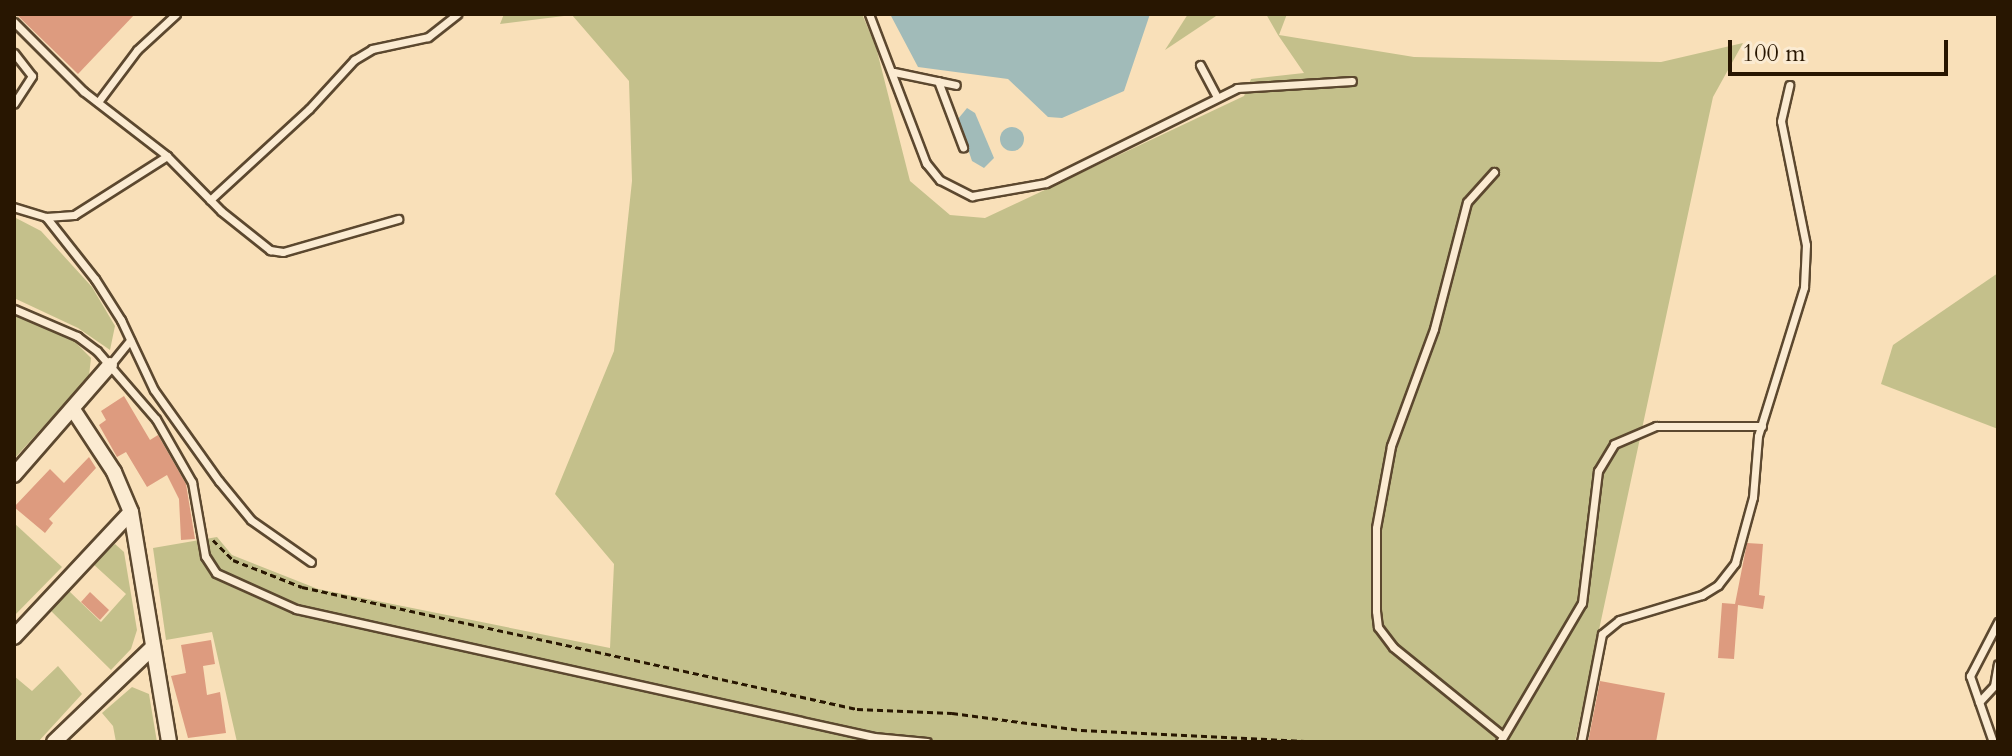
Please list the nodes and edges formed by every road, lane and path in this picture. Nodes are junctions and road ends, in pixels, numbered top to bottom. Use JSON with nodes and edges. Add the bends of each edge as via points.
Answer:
{"nodes":[{"id":1,"x":176,"y":14,"type":"edge"},
{"id":2,"x":457,"y":14,"type":"edge"},
{"id":3,"x":869,"y":14,"type":"edge"},
{"id":4,"x":14,"y":22,"type":"edge"},
{"id":5,"x":14,"y":53,"type":"edge"},
{"id":6,"x":1200,"y":65,"type":"dead end"},
{"id":7,"x":894,"y":72,"type":"junction"},
{"id":8,"x":938,"y":81,"type":"junction"},
{"id":9,"x":1352,"y":81,"type":"dead end"},
{"id":10,"x":956,"y":85,"type":"dead end"},
{"id":11,"x":1789,"y":85,"type":"dead end"},
{"id":12,"x":1217,"y":97,"type":"junction"},
{"id":13,"x":98,"y":102,"type":"junction"},
{"id":14,"x":14,"y":104,"type":"edge"},
{"id":15,"x":963,"y":147,"type":"dead end"},
{"id":16,"x":167,"y":156,"type":"junction"},
{"id":17,"x":1494,"y":172,"type":"dead end"},
{"id":18,"x":210,"y":200,"type":"junction"},
{"id":19,"x":14,"y":207,"type":"edge"},
{"id":20,"x":46,"y":217,"type":"junction"},
{"id":21,"x":398,"y":219,"type":"dead end"},
{"id":22,"x":14,"y":309,"type":"edge"},
{"id":23,"x":130,"y":340,"type":"junction"},
{"id":24,"x":110,"y":365,"type":"junction"},
{"id":25,"x":74,"y":411,"type":"junction"},
{"id":26,"x":1762,"y":426,"type":"junction"},
{"id":27,"x":14,"y":475,"type":"edge"},
{"id":28,"x":131,"y":512,"type":"junction"},
{"id":29,"x":202,"y":525,"type":"junction"},
{"id":30,"x":311,"y":562,"type":"dead end"},
{"id":31,"x":1998,"y":622,"type":"edge"},
{"id":32,"x":14,"y":637,"type":"edge"},
{"id":33,"x":152,"y":648,"type":"junction"},
{"id":34,"x":1998,"y":664,"type":"edge"},
{"id":35,"x":1979,"y":702,"type":"junction"},
{"id":36,"x":1501,"y":739,"type":"edge"},
{"id":37,"x":54,"y":742,"type":"edge"},
{"id":38,"x":169,"y":742,"type":"edge"},
{"id":39,"x":927,"y":742,"type":"edge"},
{"id":40,"x":1325,"y":742,"type":"edge"},
{"id":41,"x":1581,"y":742,"type":"edge"},
{"id":42,"x":1993,"y":742,"type":"edge"}],
"edges":[{"from":1,"to":13,"type":"lane","via":[[137,50]]},
{"from":2,"to":18,"type":"lane","via":[[428,37],[372,49],[354,60]]},
{"from":3,"to":7,"type":"lane"},
{"from":4,"to":13,"type":"lane"},
{"from":5,"to":14,"type":"lane","via":[[32,76],[29,89]]},
{"from":6,"to":12,"type":"lane"},
{"from":7,"to":8,"type":"lane"},
{"from":7,"to":12,"type":"lane","via":[[926,163],[940,180],[972,196],[1046,183]]},
{"from":8,"to":10,"type":"lane"},
{"from":8,"to":15,"type":"lane"},
{"from":9,"to":12,"type":"lane","via":[[1237,88]]},
{"from":11,"to":26,"type":"lane","via":[[1781,121],[1806,245],[1804,287]]},
{"from":13,"to":16,"type":"lane"},
{"from":16,"to":18,"type":"lane"},
{"from":16,"to":20,"type":"lane","via":[[82,212]]},
{"from":17,"to":36,"type":"lane","via":[[1467,202],[1434,329],[1391,446],[1376,528],[1376,611],[1378,627],[1393,647]]},
{"from":18,"to":21,"type":"lane","via":[[255,241],[283,252]]},
{"from":19,"to":20,"type":"lane"},
{"from":20,"to":23,"type":"lane","via":[[95,279]]},
{"from":22,"to":24,"type":"lane","via":[[77,336]]},
{"from":23,"to":24,"type":"lane"},
{"from":23,"to":30,"type":"lane","via":[[177,424],[251,520]]},
{"from":24,"to":25,"type":"street"},
{"from":24,"to":29,"type":"lane","via":[[156,419],[192,482]]},
{"from":25,"to":27,"type":"street"},
{"from":25,"to":28,"type":"street","via":[[114,472]]},
{"from":26,"to":36,"type":"lane","via":[[1656,426],[1614,444],[1598,471],[1582,603]]},
{"from":26,"to":41,"type":"lane","via":[[1753,497],[1730,574],[1702,595],[1619,620],[1602,634]]},
{"from":28,"to":32,"type":"street"},
{"from":28,"to":33,"type":"street"},
{"from":29,"to":39,"type":"lane","via":[[205,556],[216,573],[296,609],[858,733]]},
{"from":29,"to":40,"type":"path","via":[[233,560],[302,587],[857,709],[952,713],[1081,730]]},
{"from":31,"to":35,"type":"lane","via":[[1971,667]]},
{"from":33,"to":37,"type":"street"},
{"from":33,"to":38,"type":"street"},
{"from":34,"to":35,"type":"lane","via":[[1994,686]]},
{"from":35,"to":42,"type":"lane"}]}
